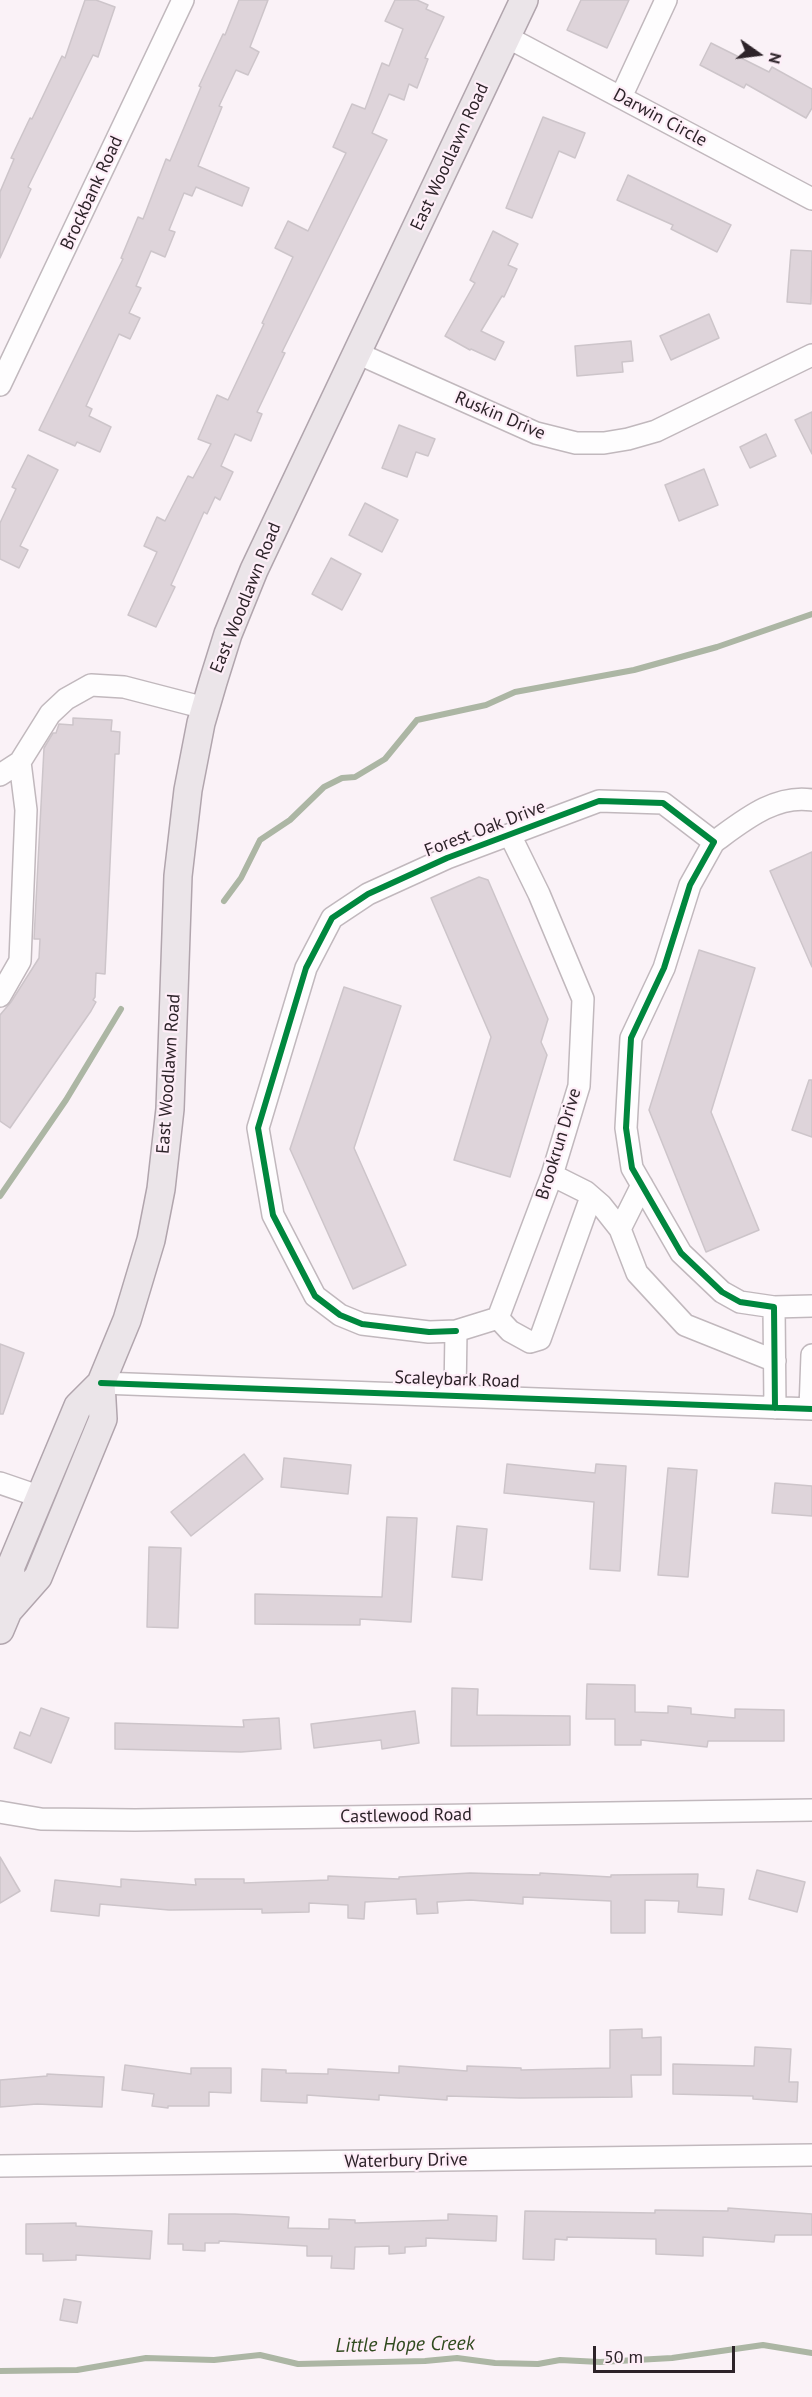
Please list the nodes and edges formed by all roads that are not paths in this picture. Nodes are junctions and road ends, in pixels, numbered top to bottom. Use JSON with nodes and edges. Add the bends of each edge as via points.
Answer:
{"nodes":[{"id":1,"x":183,"y":0,"type":"edge"},
{"id":2,"x":525,"y":0,"type":"edge"},
{"id":3,"x":666,"y":0,"type":"edge"},
{"id":4,"x":507,"y":37,"type":"junction"},
{"id":5,"x":621,"y":97,"type":"junction"},
{"id":6,"x":812,"y":199,"type":"edge"},
{"id":7,"x":357,"y":353,"type":"junction"},
{"id":8,"x":812,"y":355,"type":"edge"},
{"id":9,"x":0,"y":385,"type":"edge"},
{"id":10,"x":205,"y":708,"type":"junction"},
{"id":11,"x":20,"y":762,"type":"junction"},
{"id":12,"x":0,"y":775,"type":"edge"},
{"id":13,"x":812,"y":800,"type":"edge"},
{"id":14,"x":510,"y":835,"type":"junction"},
{"id":15,"x":714,"y":842,"type":"junction"},
{"id":16,"x":0,"y":996,"type":"edge"},
{"id":17,"x":552,"y":1175,"type":"junction"},
{"id":18,"x":642,"y":1185,"type":"junction"},
{"id":19,"x":591,"y":1197,"type":"junction"},
{"id":20,"x":620,"y":1229,"type":"junction"},
{"id":21,"x":812,"y":1306,"type":"edge"},
{"id":22,"x":774,"y":1307,"type":"junction"},
{"id":23,"x":498,"y":1318,"type":"junction"},
{"id":24,"x":456,"y":1331,"type":"junction"},
{"id":25,"x":812,"y":1355,"type":"edge"},
{"id":26,"x":775,"y":1361,"type":"junction"},
{"id":27,"x":101,"y":1383,"type":"junction"},
{"id":28,"x":455,"y":1395,"type":"junction"},
{"id":29,"x":775,"y":1408,"type":"junction"},
{"id":30,"x":811,"y":1409,"type":"edge"},
{"id":31,"x":0,"y":1483,"type":"edge"},
{"id":32,"x":38,"y":1496,"type":"junction"},
{"id":33,"x":4,"y":1621,"type":"edge"},
{"id":34,"x":812,"y":1810,"type":"edge"},
{"id":35,"x":0,"y":1812,"type":"edge"},
{"id":36,"x":812,"y":2155,"type":"edge"},
{"id":37,"x":0,"y":2166,"type":"edge"}],
"edges":[{"from":1,"to":9,"type":"street","name":"Brockbank Road"},
{"from":2,"to":4,"type":"main road","name":"East Woodlawn Road"},
{"from":3,"to":5,"type":"street"},
{"from":4,"to":5,"type":"street","name":"Darwin Circle"},
{"from":4,"to":7,"type":"main road","name":"East Woodlawn Road"},
{"from":5,"to":6,"type":"street","name":"Darwin Circle"},
{"from":7,"to":8,"type":"street","name":"Ruskin Drive","via":[[536,433],[576,443],[628,440],[656,431]]},
{"from":7,"to":10,"type":"main road","name":"East Woodlawn Road","via":[[254,570],[228,634]]},
{"from":10,"to":11,"type":"street","via":[[124,687],[91,685],[66,699],[50,714]]},
{"from":10,"to":27,"type":"main road","name":"East Woodlawn Road","via":[[188,790],[178,876],[174,1040],[161,1189],[137,1288]]},
{"from":11,"to":12,"type":"street"},
{"from":11,"to":16,"type":"street","via":[[26,810],[20,961]]},
{"from":13,"to":15,"type":"street","via":[[776,802]]},
{"from":14,"to":15,"type":"street","name":"Forest Oak Drive","via":[[599,801],[663,802]]},
{"from":14,"to":17,"type":"street","name":"Brookrun Drive","via":[[583,999],[579,1086]]},
{"from":14,"to":24,"type":"street","name":"Forest Oak Drive","via":[[368,894],[332,918],[306,968],[258,1128],[273,1215],[315,1296],[340,1315],[362,1324],[429,1332]]},
{"from":15,"to":18,"type":"street","via":[[690,885],[664,968],[631,1038],[626,1128],[632,1168]]},
{"from":17,"to":19,"type":"street"},
{"from":17,"to":23,"type":"street","name":"Brookrun Drive"},
{"from":18,"to":20,"type":"street"},
{"from":18,"to":22,"type":"street","via":[[681,1253],[722,1292],[740,1302]]},
{"from":19,"to":20,"type":"street"},
{"from":19,"to":23,"type":"street","via":[[540,1339],[531,1342],[520,1337]]},
{"from":20,"to":26,"type":"street","via":[[637,1273],[685,1325]]},
{"from":21,"to":22,"type":"street"},
{"from":22,"to":26,"type":"street"},
{"from":23,"to":24,"type":"street"},
{"from":24,"to":28,"type":"street"},
{"from":25,"to":30,"type":"street"},
{"from":26,"to":29,"type":"street"},
{"from":27,"to":28,"type":"street","name":"Scaleybark Road"},
{"from":27,"to":32,"type":"main road","name":"East Woodlawn Road","via":[[78,1406]]},
{"from":27,"to":33,"type":"main road","name":"East Woodlawn Road","via":[[103,1419],[38,1577]]},
{"from":28,"to":29,"type":"street","name":"Scaleybark Road"},
{"from":29,"to":30,"type":"street","name":"Scaleybark Road"},
{"from":31,"to":32,"type":"street"},
{"from":32,"to":33,"type":"main road","name":"East Woodlawn Road","via":[[11,1566]]},
{"from":34,"to":35,"type":"street","name":"Castlewood Road","via":[[135,1820],[41,1819]]},
{"from":36,"to":37,"type":"street","name":"Waterbury Drive"}]}
